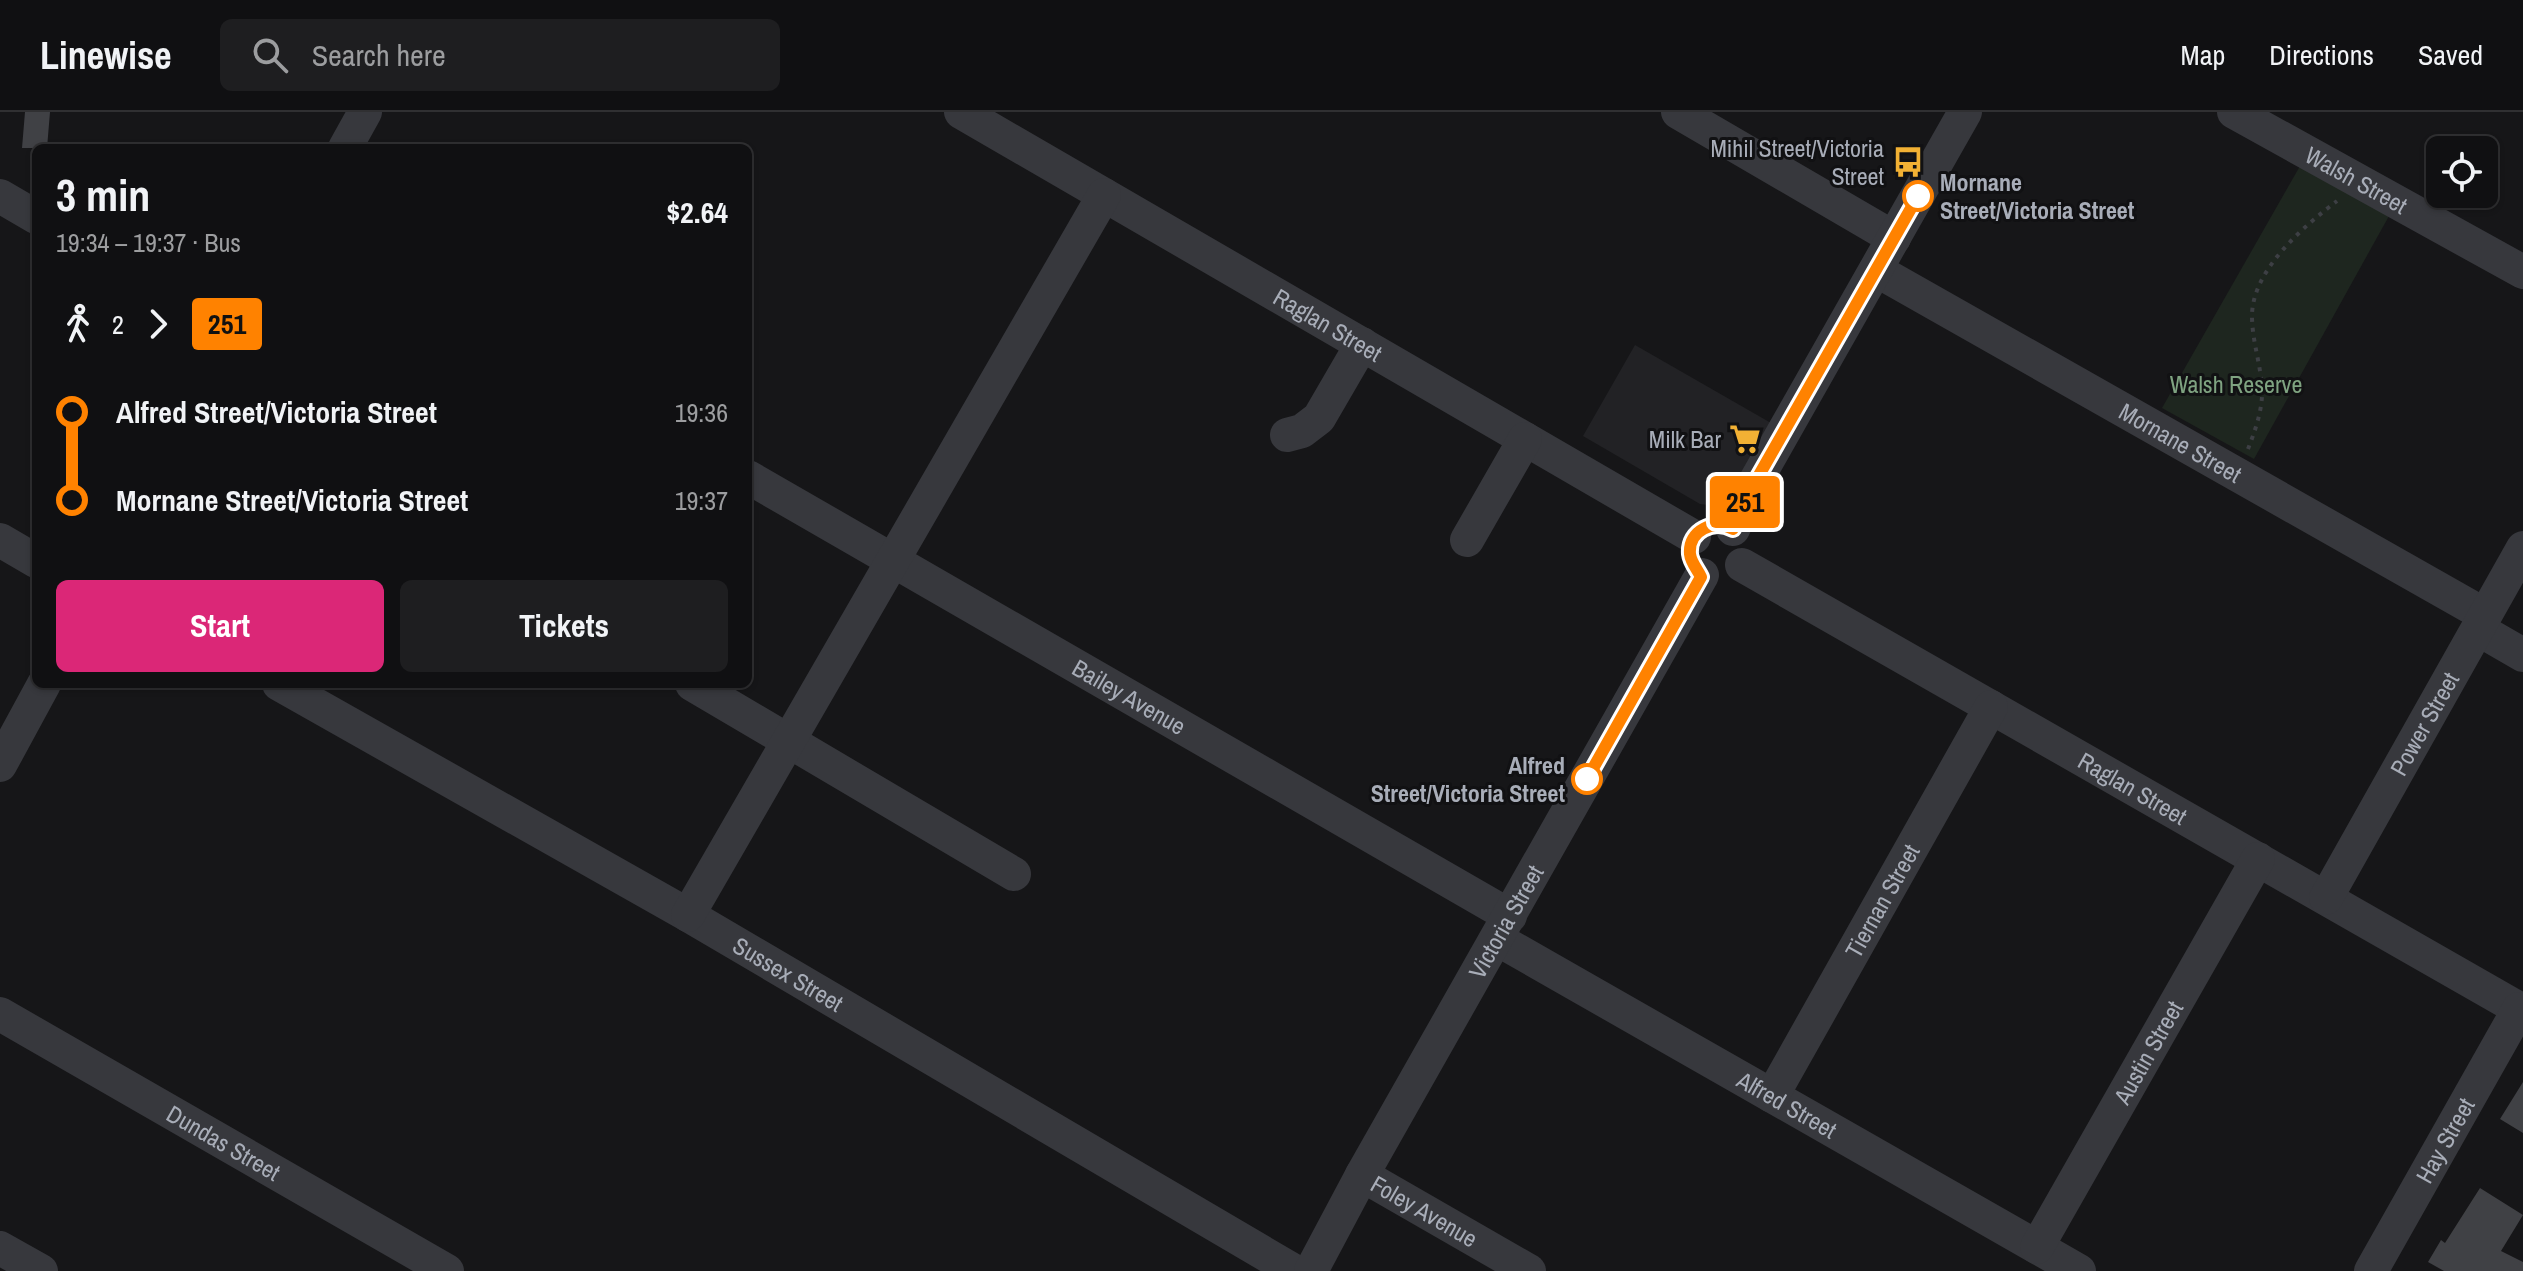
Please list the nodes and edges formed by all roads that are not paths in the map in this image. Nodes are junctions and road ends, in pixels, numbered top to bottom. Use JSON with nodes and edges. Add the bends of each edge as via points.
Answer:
{"nodes":[{"id":1,"x":365,"y":112,"type":"edge"},
{"id":2,"x":961,"y":112,"type":"edge"},
{"id":3,"x":1678,"y":112,"type":"edge"},
{"id":4,"x":1965,"y":112,"type":"edge"},
{"id":5,"x":2234,"y":112,"type":"edge"},
{"id":6,"x":347,"y":144,"type":"edge"},
{"id":7,"x":1104,"y":195,"type":"junction"},
{"id":8,"x":0,"y":196,"type":"edge"},
{"id":9,"x":32,"y":215,"type":"edge"},
{"id":10,"x":1894,"y":238,"type":"junction"},
{"id":11,"x":1876,"y":270,"type":"junction"},
{"id":12,"x":2523,"y":272,"type":"edge"},
{"id":13,"x":1362,"y":344,"type":"junction"},
{"id":14,"x":1287,"y":435,"type":"dead end"},
{"id":15,"x":1525,"y":439,"type":"junction"},
{"id":16,"x":752,"y":479,"type":"edge"},
{"id":17,"x":1733,"y":529,"type":"junction"},
{"id":18,"x":1694,"y":537,"type":"junction"},
{"id":19,"x":0,"y":540,"type":"edge"},
{"id":20,"x":1467,"y":540,"type":"dead end"},
{"id":21,"x":2523,"y":548,"type":"edge"},
{"id":22,"x":32,"y":559,"type":"edge"},
{"id":23,"x":893,"y":561,"type":"junction"},
{"id":24,"x":1742,"y":565,"type":"junction"},
{"id":25,"x":1702,"y":575,"type":"junction"},
{"id":26,"x":2482,"y":622,"type":"junction"},
{"id":27,"x":2523,"y":655,"type":"edge"},
{"id":28,"x":41,"y":688,"type":"edge"},
{"id":29,"x":286,"y":688,"type":"edge"},
{"id":30,"x":699,"y":688,"type":"edge"},
{"id":31,"x":1991,"y":707,"type":"junction"},
{"id":32,"x":787,"y":740,"type":"junction"},
{"id":33,"x":5,"y":742,"type":"edge"},
{"id":34,"x":2258,"y":859,"type":"junction"},
{"id":35,"x":1014,"y":874,"type":"dead end"},
{"id":36,"x":2326,"y":898,"type":"junction"},
{"id":37,"x":688,"y":915,"type":"junction"},
{"id":38,"x":1503,"y":927,"type":"junction"},
{"id":39,"x":2521,"y":1010,"type":"edge"},
{"id":40,"x":0,"y":1014,"type":"edge"},
{"id":41,"x":1772,"y":1096,"type":"junction"},
{"id":42,"x":1362,"y":1175,"type":"junction"},
{"id":43,"x":2037,"y":1247,"type":"junction"},
{"id":44,"x":0,"y":1248,"type":"edge"},
{"id":45,"x":41,"y":1271,"type":"edge"},
{"id":46,"x":447,"y":1271,"type":"edge"},
{"id":47,"x":1294,"y":1271,"type":"edge"},
{"id":48,"x":1311,"y":1271,"type":"edge"},
{"id":49,"x":1529,"y":1271,"type":"edge"},
{"id":50,"x":2079,"y":1271,"type":"edge"},
{"id":51,"x":2371,"y":1271,"type":"edge"}],
"edges":[{"from":1,"to":6,"type":"street"},
{"from":2,"to":7,"type":"street","name":"Raglan Street"},
{"from":3,"to":10,"type":"street"},
{"from":4,"to":10,"type":"street"},
{"from":5,"to":12,"type":"street","name":"Walsh Street"},
{"from":7,"to":13,"type":"street","name":"Raglan Street"},
{"from":7,"to":23,"type":"street"},
{"from":8,"to":9,"type":"street"},
{"from":10,"to":11,"type":"street"},
{"from":11,"to":17,"type":"street"},
{"from":11,"to":26,"type":"street","name":"Mornane Street"},
{"from":13,"to":14,"type":"street","via":[[1319,418]]},
{"from":13,"to":15,"type":"street","name":"Raglan Street"},
{"from":15,"to":18,"type":"street","name":"Raglan Street"},
{"from":15,"to":20,"type":"street"},
{"from":16,"to":23,"type":"street","name":"Bailey Avenue"},
{"from":17,"to":18,"type":"street","via":[[1711,525]]},
{"from":17,"to":24,"type":"street","via":[[1743,541]]},
{"from":18,"to":25,"type":"street","via":[[1692,562]]},
{"from":19,"to":22,"type":"street"},
{"from":21,"to":26,"type":"street","name":"Power Street"},
{"from":23,"to":32,"type":"street"},
{"from":23,"to":38,"type":"street","name":"Bailey Avenue"},
{"from":24,"to":25,"type":"street","via":[[1720,580]]},
{"from":24,"to":31,"type":"street","name":"Raglan Street"},
{"from":25,"to":38,"type":"street","name":"Victoria Street"},
{"from":26,"to":27,"type":"street","name":"Mornane Street"},
{"from":26,"to":36,"type":"street","name":"Power Street"},
{"from":28,"to":33,"type":"street"},
{"from":29,"to":37,"type":"street","name":"Sussex Street"},
{"from":30,"to":32,"type":"street"},
{"from":31,"to":34,"type":"street","name":"Raglan Street"},
{"from":31,"to":41,"type":"street","name":"Tiernan Street"},
{"from":32,"to":35,"type":"street"},
{"from":32,"to":37,"type":"street"},
{"from":34,"to":36,"type":"street","name":"Raglan Street"},
{"from":34,"to":43,"type":"street","name":"Austin Street"},
{"from":36,"to":39,"type":"street","name":"Raglan Street"},
{"from":37,"to":47,"type":"street","name":"Sussex Street"},
{"from":38,"to":41,"type":"street","name":"Alfred Street"},
{"from":38,"to":42,"type":"street","name":"Victoria Street"},
{"from":39,"to":51,"type":"street","name":"Hay Street"},
{"from":40,"to":46,"type":"street","name":"Dundas Street"},
{"from":41,"to":43,"type":"street","name":"Alfred Street"},
{"from":42,"to":48,"type":"street","name":"Victoria Street"},
{"from":42,"to":49,"type":"street","name":"Foley Avenue"},
{"from":43,"to":50,"type":"street","name":"Alfred Street"},
{"from":44,"to":45,"type":"street"}]}
